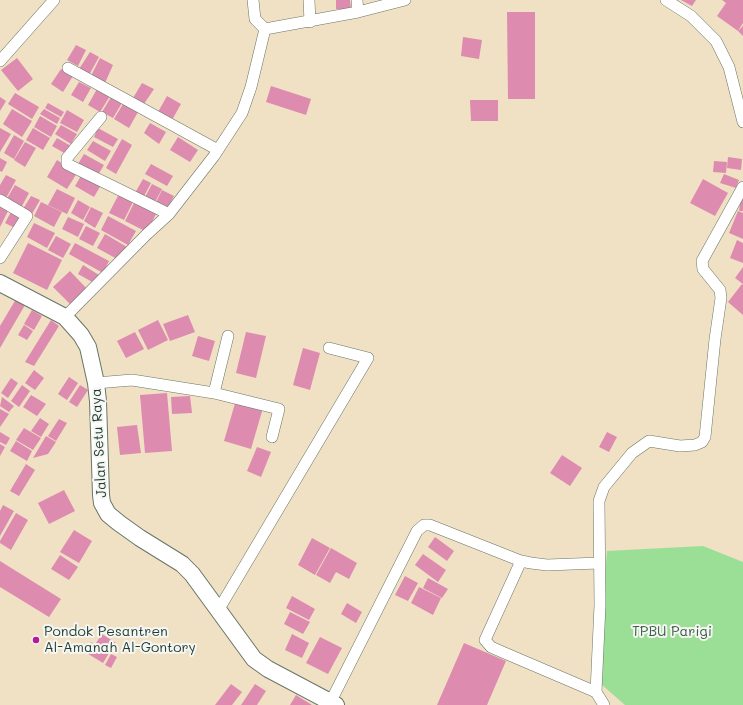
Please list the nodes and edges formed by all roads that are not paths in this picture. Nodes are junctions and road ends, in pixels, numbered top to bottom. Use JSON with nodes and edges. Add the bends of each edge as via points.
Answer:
{"nodes":[{"id":1,"x":54,"y":0,"type":"edge"},
{"id":2,"x":253,"y":0,"type":"edge"},
{"id":3,"x":309,"y":0,"type":"edge"},
{"id":4,"x":357,"y":0,"type":"edge"},
{"id":5,"x":405,"y":0,"type":"edge"},
{"id":6,"x":666,"y":0,"type":"edge"},
{"id":7,"x":358,"y":12,"type":"junction"},
{"id":8,"x":310,"y":22,"type":"junction"},
{"id":9,"x":265,"y":29,"type":"junction"},
{"id":10,"x":0,"y":61,"type":"edge"},
{"id":11,"x":68,"y":68,"type":"dead end"},
{"id":12,"x":101,"y":117,"type":"dead end"},
{"id":13,"x":743,"y":122,"type":"edge"},
{"id":14,"x":218,"y":150,"type":"junction"},
{"id":15,"x":743,"y":187,"type":"edge"},
{"id":16,"x":0,"y":200,"type":"edge"},
{"id":17,"x":169,"y":214,"type":"junction"},
{"id":18,"x":0,"y":258,"type":"edge"},
{"id":19,"x":1,"y":287,"type":"edge"},
{"id":20,"x":65,"y":317,"type":"junction"},
{"id":21,"x":228,"y":336,"type":"dead end"},
{"id":22,"x":329,"y":348,"type":"dead end"},
{"id":23,"x":96,"y":383,"type":"junction"},
{"id":24,"x":214,"y":393,"type":"junction"},
{"id":25,"x":272,"y":437,"type":"dead end"},
{"id":26,"x":521,"y":561,"type":"junction"},
{"id":27,"x":599,"y":563,"type":"junction"},
{"id":28,"x":219,"y":609,"type":"junction"},
{"id":29,"x":596,"y":692,"type":"junction"},
{"id":30,"x":332,"y":704,"type":"edge"},
{"id":31,"x":604,"y":705,"type":"edge"}],
"edges":[{"from":1,"to":10,"type":"street"},
{"from":2,"to":9,"type":"street","via":[[255,19]]},
{"from":3,"to":8,"type":"street"},
{"from":4,"to":7,"type":"street"},
{"from":5,"to":7,"type":"street"},
{"from":6,"to":13,"type":"street","via":[[692,16],[716,42],[728,67]]},
{"from":7,"to":8,"type":"street"},
{"from":8,"to":9,"type":"street"},
{"from":9,"to":14,"type":"street","via":[[252,88],[242,113]]},
{"from":11,"to":14,"type":"street"},
{"from":12,"to":17,"type":"street","via":[[67,158],[67,164]]},
{"from":14,"to":17,"type":"street"},
{"from":15,"to":27,"type":"street","via":[[702,261],[703,269],[720,290],[721,298],[714,339],[705,437],[702,442],[695,445],[680,446],[649,441],[632,453],[604,487],[599,501]]},
{"from":16,"to":18,"type":"street","via":[[27,216]]},
{"from":17,"to":20,"type":"street"},
{"from":19,"to":20,"type":"street","name":"Jalan Setu Raya"},
{"from":20,"to":23,"type":"street","name":"Jalan Setu Raya","via":[[88,347]]},
{"from":21,"to":24,"type":"street"},
{"from":22,"to":28,"type":"street","via":[[368,358]]},
{"from":23,"to":24,"type":"street","via":[[132,380]]},
{"from":23,"to":28,"type":"street","name":"Jalan Setu Raya","via":[[102,503],[113,519],[182,564]]},
{"from":24,"to":25,"type":"street","via":[[279,409]]},
{"from":26,"to":27,"type":"street","via":[[547,565]]},
{"from":26,"to":29,"type":"street","via":[[485,640],[491,647]]},
{"from":26,"to":30,"type":"street","via":[[430,525],[420,528]]},
{"from":27,"to":29,"type":"street"},
{"from":28,"to":30,"type":"street","name":"Jalan Setu Raya","via":[[254,659]]},
{"from":29,"to":31,"type":"street"}]}
